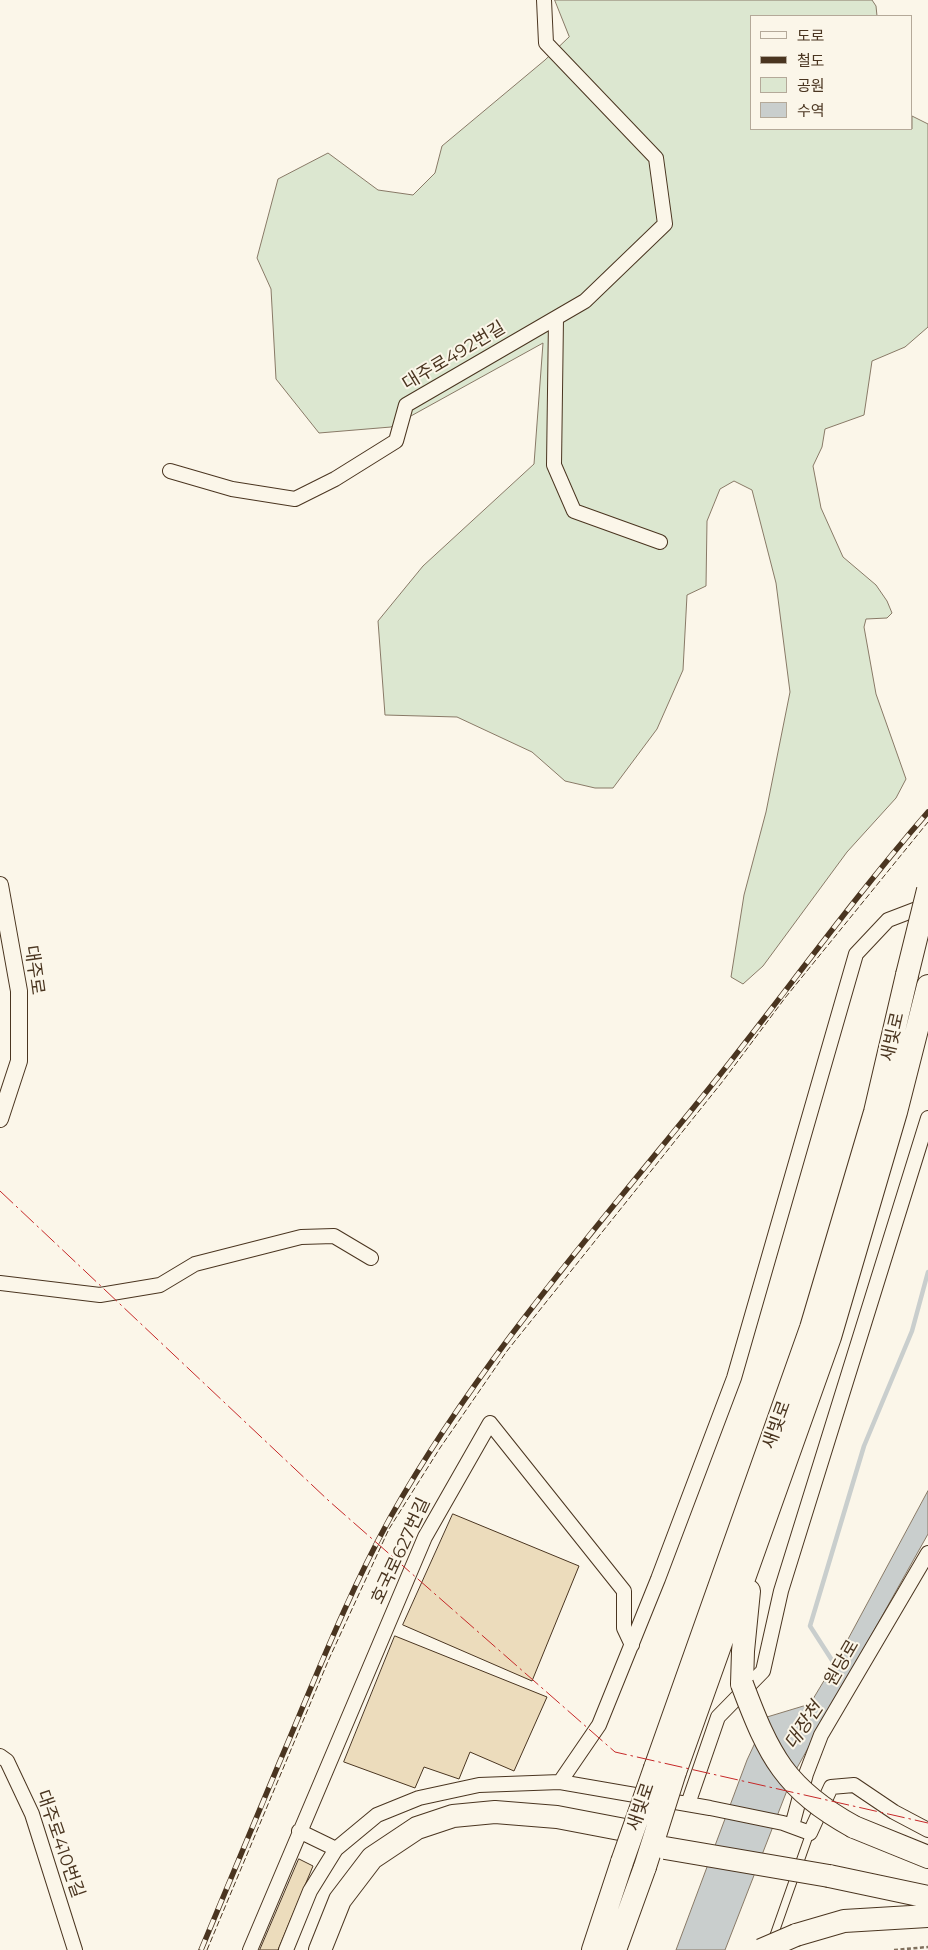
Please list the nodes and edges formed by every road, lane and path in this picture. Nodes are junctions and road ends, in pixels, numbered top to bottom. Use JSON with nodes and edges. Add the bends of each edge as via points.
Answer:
{"nodes":[{"id":1,"x":544,"y":0,"type":"edge"},
{"id":2,"x":556,"y":318,"type":"junction"},
{"id":3,"x":170,"y":471,"type":"dead end"},
{"id":4,"x":660,"y":542,"type":"dead end"},
{"id":5,"x":0,"y":885,"type":"edge"},
{"id":6,"x":928,"y":890,"type":"edge"},
{"id":7,"x":928,"y":909,"type":"edge"},
{"id":8,"x":928,"y":986,"type":"edge"},
{"id":9,"x":928,"y":1118,"type":"edge"},
{"id":10,"x":0,"y":1119,"type":"edge"},
{"id":11,"x":371,"y":1258,"type":"dead end"},
{"id":12,"x":0,"y":1283,"type":"edge"},
{"id":13,"x":928,"y":1553,"type":"edge"},
{"id":14,"x":752,"y":1555,"type":"junction"},
{"id":15,"x":632,"y":1645,"type":"junction"},
{"id":16,"x":0,"y":1756,"type":"edge"},
{"id":17,"x":665,"y":1770,"type":"junction"},
{"id":18,"x":560,"y":1782,"type":"junction"},
{"id":19,"x":688,"y":1804,"type":"junction"},
{"id":20,"x":788,"y":1825,"type":"junction"},
{"id":21,"x":928,"y":1830,"type":"edge"},
{"id":22,"x":299,"y":1831,"type":"junction"},
{"id":23,"x":810,"y":1832,"type":"junction"},
{"id":24,"x":666,"y":1843,"type":"junction"},
{"id":25,"x":336,"y":1849,"type":"junction"},
{"id":26,"x":928,"y":1857,"type":"edge"},
{"id":27,"x":830,"y":1870,"type":"junction"},
{"id":28,"x":928,"y":1886,"type":"edge"},
{"id":29,"x":928,"y":1898,"type":"edge"},
{"id":30,"x":928,"y":1916,"type":"edge"},
{"id":31,"x":928,"y":1947,"type":"edge"},
{"id":32,"x":75,"y":1950,"type":"edge"},
{"id":33,"x":250,"y":1950,"type":"edge"},
{"id":34,"x":286,"y":1950,"type":"edge"},
{"id":35,"x":320,"y":1950,"type":"edge"},
{"id":36,"x":331,"y":1950,"type":"edge"},
{"id":37,"x":593,"y":1950,"type":"edge"},
{"id":38,"x":615,"y":1950,"type":"edge"},
{"id":39,"x":761,"y":1950,"type":"edge"},
{"id":40,"x":769,"y":1950,"type":"edge"},
{"id":41,"x":894,"y":1950,"type":"edge"}],
"edges":[{"from":1,"to":2,"type":"street","name":"대주로492번길","via":[[546,43],[656,158],[665,224],[585,301]]},
{"from":2,"to":3,"type":"street","name":"대주로492번길","via":[[406,405],[396,441],[335,479],[295,498],[232,489]]},
{"from":2,"to":4,"type":"street","via":[[554,465],[574,511]]},
{"from":5,"to":10,"type":"street","name":"대주로","via":[[19,991],[19,1061]]},
{"from":6,"to":17,"type":"highway","name":"새빛로","bridge":true,"via":[[875,1112],[811,1328]]},
{"from":7,"to":15,"type":"street","via":[[922,907],[888,920],[856,954],[734,1378]]},
{"from":8,"to":14,"type":"highway","name":"새빛로","via":[[896,1112],[830,1337]]},
{"from":9,"to":19,"type":"street","via":[[781,1591],[763,1671],[718,1717]]},
{"from":11,"to":12,"type":"street","via":[[334,1236],[301,1237],[195,1264],[160,1286],[134,1290],[100,1295]]},
{"from":13,"to":20,"type":"street","name":"원당로","via":[[822,1735]]},
{"from":14,"to":17,"type":"highway","name":"새빛로"},
{"from":14,"to":26,"type":"highway","bridge":true,"via":[[742,1684],[760,1732],[777,1763],[799,1789],[828,1812],[854,1827]]},
{"from":15,"to":18,"type":"street","via":[[599,1725]]},
{"from":15,"to":22,"type":"street","name":"호국로627번길","via":[[624,1628],[624,1591],[490,1422],[425,1537]]},
{"from":16,"to":32,"type":"street","name":"대주로410번길","via":[[7,1761],[32,1814]]},
{"from":17,"to":37,"type":"highway","name":"새빛로","bridge":true,"via":[[622,1862]]},
{"from":17,"to":38,"type":"highway","name":"새빛로","bridge":true,"via":[[645,1867]]},
{"from":18,"to":19,"type":"street"},
{"from":18,"to":25,"type":"street","via":[[479,1785],[419,1798],[378,1814]]},
{"from":19,"to":20,"type":"street"},
{"from":20,"to":23,"type":"street"},
{"from":21,"to":23,"type":"street","via":[[854,1785],[831,1787]]},
{"from":22,"to":25,"type":"street"},
{"from":22,"to":33,"type":"street","name":"호국로627번길"},
{"from":23,"to":40,"type":"lane"},
{"from":24,"to":27,"type":"highway"},
{"from":24,"to":35,"type":"highway","via":[[557,1817],[495,1812],[453,1816],[417,1828],[372,1858],[340,1900]]},
{"from":24,"to":36,"type":"highway","via":[[558,1828],[495,1824],[450,1829],[420,1842],[381,1867],[349,1907]]},
{"from":25,"to":34,"type":"street","via":[[310,1891]]},
{"from":27,"to":28,"type":"highway"},
{"from":27,"to":29,"type":"highway"},
{"from":30,"to":39,"type":"highway","bridge":true,"via":[[844,1921],[796,1935]]},
{"from":31,"to":41,"type":"path"}]}
